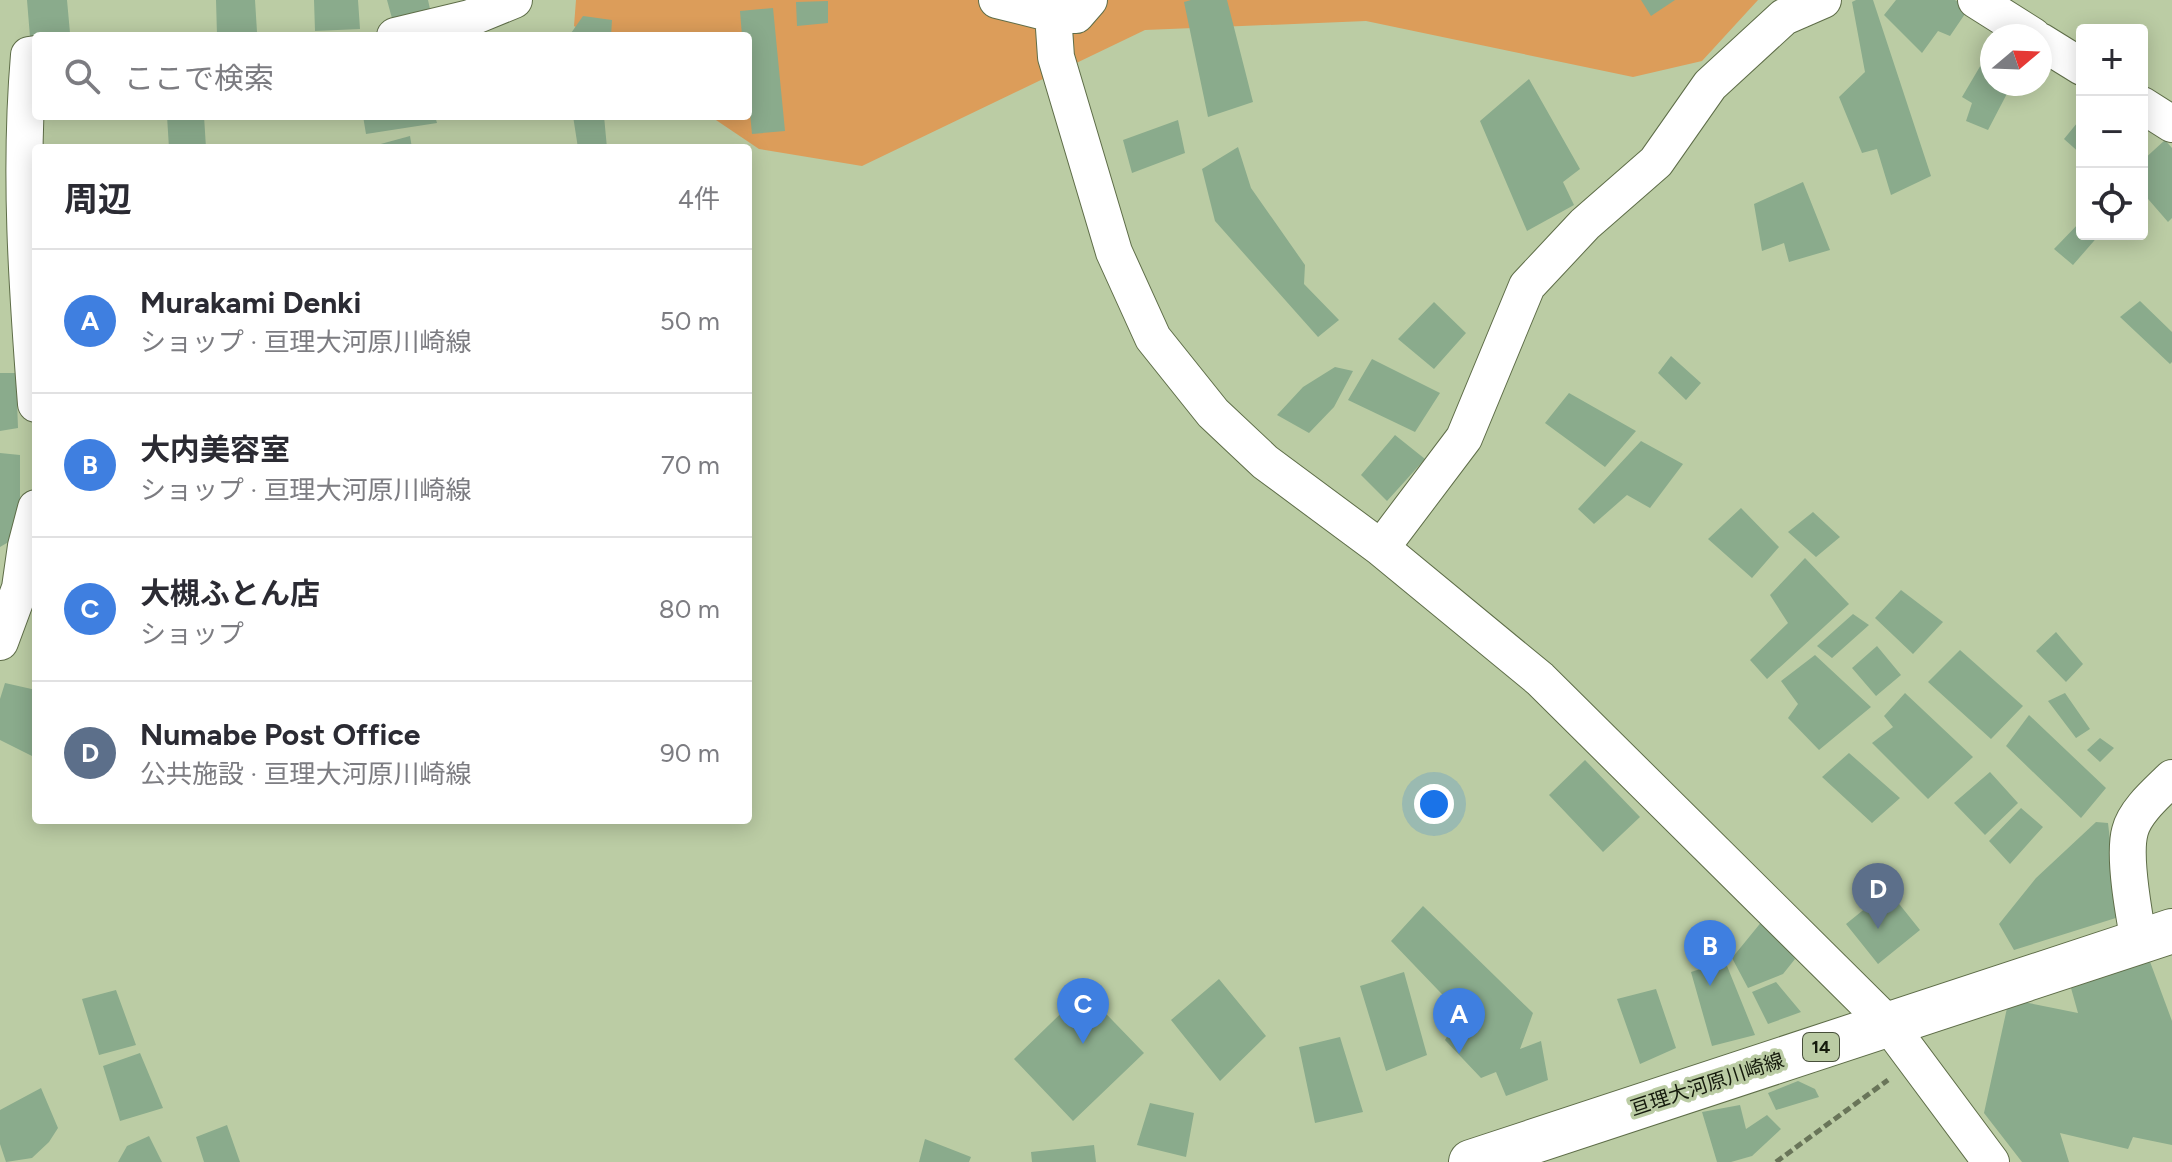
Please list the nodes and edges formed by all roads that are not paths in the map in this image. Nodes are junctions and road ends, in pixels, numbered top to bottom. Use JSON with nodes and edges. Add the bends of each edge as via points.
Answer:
{"nodes":[{"id":1,"x":514,"y":0,"type":"edge"},
{"id":2,"x":997,"y":0,"type":"edge"},
{"id":3,"x":1089,"y":0,"type":"edge"},
{"id":4,"x":1823,"y":0,"type":"edge"},
{"id":5,"x":1976,"y":0,"type":"edge"},
{"id":6,"x":1053,"y":14,"type":"junction"},
{"id":7,"x":2014,"y":24,"type":"edge"},
{"id":8,"x":412,"y":32,"type":"edge"},
{"id":9,"x":2052,"y":48,"type":"edge"},
{"id":10,"x":32,"y":55,"type":"edge"},
{"id":11,"x":2076,"y":63,"type":"edge"},
{"id":12,"x":2148,"y":109,"type":"edge"},
{"id":13,"x":2172,"y":124,"type":"edge"},
{"id":14,"x":32,"y":356,"type":"edge"},
{"id":15,"x":32,"y":523,"type":"edge"},
{"id":16,"x":1381,"y":548,"type":"junction"},
{"id":17,"x":0,"y":642,"type":"edge"},
{"id":18,"x":2172,"y":778,"type":"edge"},
{"id":19,"x":2155,"y":936,"type":"edge"},
{"id":20,"x":1889,"y":1025,"type":"junction"},
{"id":21,"x":1471,"y":1162,"type":"edge"},
{"id":22,"x":1991,"y":1162,"type":"edge"}],
"edges":[{"from":1,"to":8,"type":"street","via":[[470,18]]},
{"from":2,"to":6,"type":"street"},
{"from":3,"to":6,"type":"street","via":[[1076,15]]},
{"from":4,"to":16,"type":"street","via":[[1784,17],[1710,85],[1656,162],[1585,224],[1527,286],[1464,438]]},
{"from":5,"to":7,"type":"street"},
{"from":6,"to":16,"type":"street","via":[[1056,57],[1114,252],[1153,338],[1213,413],[1265,462]]},
{"from":9,"to":11,"type":"street"},
{"from":10,"to":14,"type":"street","via":[[22,169]]},
{"from":12,"to":13,"type":"street"},
{"from":15,"to":17,"type":"street","via":[[20,588]]},
{"from":16,"to":20,"type":"street","via":[[1540,679]]},
{"from":18,"to":19,"type":"street","via":[[2130,828],[2128,846]]},
{"from":19,"to":20,"type":"main road","name":"亘理大河原川崎線","number":"14"},
{"from":20,"to":21,"type":"main road","name":"亘理大河原川崎線","number":"14"},
{"from":20,"to":22,"type":"street"}]}
